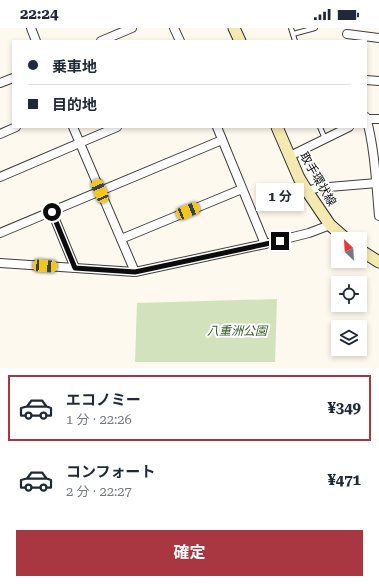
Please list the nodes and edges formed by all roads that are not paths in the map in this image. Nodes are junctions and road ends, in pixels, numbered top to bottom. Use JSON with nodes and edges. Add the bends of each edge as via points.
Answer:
{"nodes":[{"id":1,"x":31,"y":28,"type":"edge"},
{"id":2,"x":132,"y":28,"type":"edge"},
{"id":3,"x":174,"y":28,"type":"edge"},
{"id":4,"x":234,"y":28,"type":"edge"},
{"id":5,"x":291,"y":28,"type":"edge"},
{"id":6,"x":315,"y":28,"type":"edge"},
{"id":7,"x":293,"y":34,"type":"junction"},
{"id":8,"x":347,"y":34,"type":"edge"},
{"id":9,"x":379,"y":38,"type":"edge"},
{"id":10,"x":36,"y":40,"type":"edge"},
{"id":11,"x":103,"y":40,"type":"edge"},
{"id":12,"x":180,"y":40,"type":"edge"},
{"id":13,"x":240,"y":40,"type":"edge"},
{"id":14,"x":295,"y":40,"type":"edge"},
{"id":15,"x":12,"y":78,"type":"edge"},
{"id":16,"x":367,"y":80,"type":"edge"},
{"id":17,"x":379,"y":81,"type":"edge"},
{"id":18,"x":0,"y":83,"type":"edge"},
{"id":19,"x":367,"y":118,"type":"edge"},
{"id":20,"x":379,"y":119,"type":"edge"},
{"id":21,"x":367,"y":122,"type":"edge"},
{"id":22,"x":14,"y":128,"type":"edge"},
{"id":23,"x":73,"y":128,"type":"edge"},
{"id":24,"x":115,"y":128,"type":"edge"},
{"id":25,"x":217,"y":128,"type":"edge"},
{"id":26,"x":277,"y":128,"type":"edge"},
{"id":27,"x":320,"y":128,"type":"edge"},
{"id":28,"x":347,"y":128,"type":"edge"},
{"id":29,"x":0,"y":134,"type":"edge"},
{"id":30,"x":325,"y":139,"type":"junction"},
{"id":31,"x":222,"y":140,"type":"junction"},
{"id":32,"x":80,"y":142,"type":"junction"},
{"id":33,"x":290,"y":156,"type":"junction"},
{"id":34,"x":0,"y":177,"type":"edge"},
{"id":35,"x":242,"y":189,"type":"junction"},
{"id":36,"x":377,"y":189,"type":"edge"},
{"id":37,"x":100,"y":191,"type":"junction"},
{"id":38,"x":307,"y":191,"type":"junction"},
{"id":39,"x":52,"y":212,"type":"junction"},
{"id":40,"x":379,"y":216,"type":"edge"},
{"id":41,"x":330,"y":225,"type":"junction"},
{"id":42,"x":338,"y":232,"type":"edge"},
{"id":43,"x":0,"y":233,"type":"edge"},
{"id":44,"x":121,"y":239,"type":"junction"},
{"id":45,"x":265,"y":244,"type":"junction"},
{"id":46,"x":367,"y":254,"type":"edge"},
{"id":47,"x":379,"y":262,"type":"edge"},
{"id":48,"x":0,"y":263,"type":"edge"},
{"id":49,"x":75,"y":268,"type":"junction"},
{"id":50,"x":135,"y":272,"type":"junction"}],
"edges":[{"from":1,"to":10,"type":"street"},
{"from":2,"to":11,"type":"street"},
{"from":3,"to":12,"type":"street"},
{"from":4,"to":13,"type":"street"},
{"from":5,"to":7,"type":"lane"},
{"from":6,"to":7,"type":"lane"},
{"from":7,"to":14,"type":"lane"},
{"from":8,"to":9,"type":"street"},
{"from":15,"to":18,"type":"street"},
{"from":16,"to":17,"type":"street"},
{"from":19,"to":20,"type":"street"},
{"from":21,"to":36,"type":"street"},
{"from":22,"to":29,"type":"street"},
{"from":23,"to":32,"type":"street"},
{"from":24,"to":32,"type":"street"},
{"from":25,"to":31,"type":"street"},
{"from":26,"to":33,"type":"street","name":"取手環状線"},
{"from":27,"to":30,"type":"lane"},
{"from":28,"to":30,"type":"street"},
{"from":30,"to":33,"type":"street"},
{"from":31,"to":35,"type":"street"},
{"from":31,"to":37,"type":"street"},
{"from":32,"to":34,"type":"street"},
{"from":32,"to":37,"type":"street"},
{"from":33,"to":38,"type":"street","name":"取手環状線"},
{"from":35,"to":44,"type":"street"},
{"from":35,"to":45,"type":"street"},
{"from":36,"to":38,"type":"street","via":[[317,188]]},
{"from":36,"to":40,"type":"street"},
{"from":37,"to":39,"type":"street"},
{"from":37,"to":44,"type":"street"},
{"from":38,"to":41,"type":"street","name":"取手環状線"},
{"from":39,"to":43,"type":"street"},
{"from":39,"to":49,"type":"street"},
{"from":41,"to":42,"type":"street","name":"取手環状線"},
{"from":41,"to":45,"type":"street"},
{"from":44,"to":50,"type":"street"},
{"from":45,"to":50,"type":"street"},
{"from":46,"to":47,"type":"street"},
{"from":48,"to":49,"type":"street"},
{"from":49,"to":50,"type":"street"}]}
